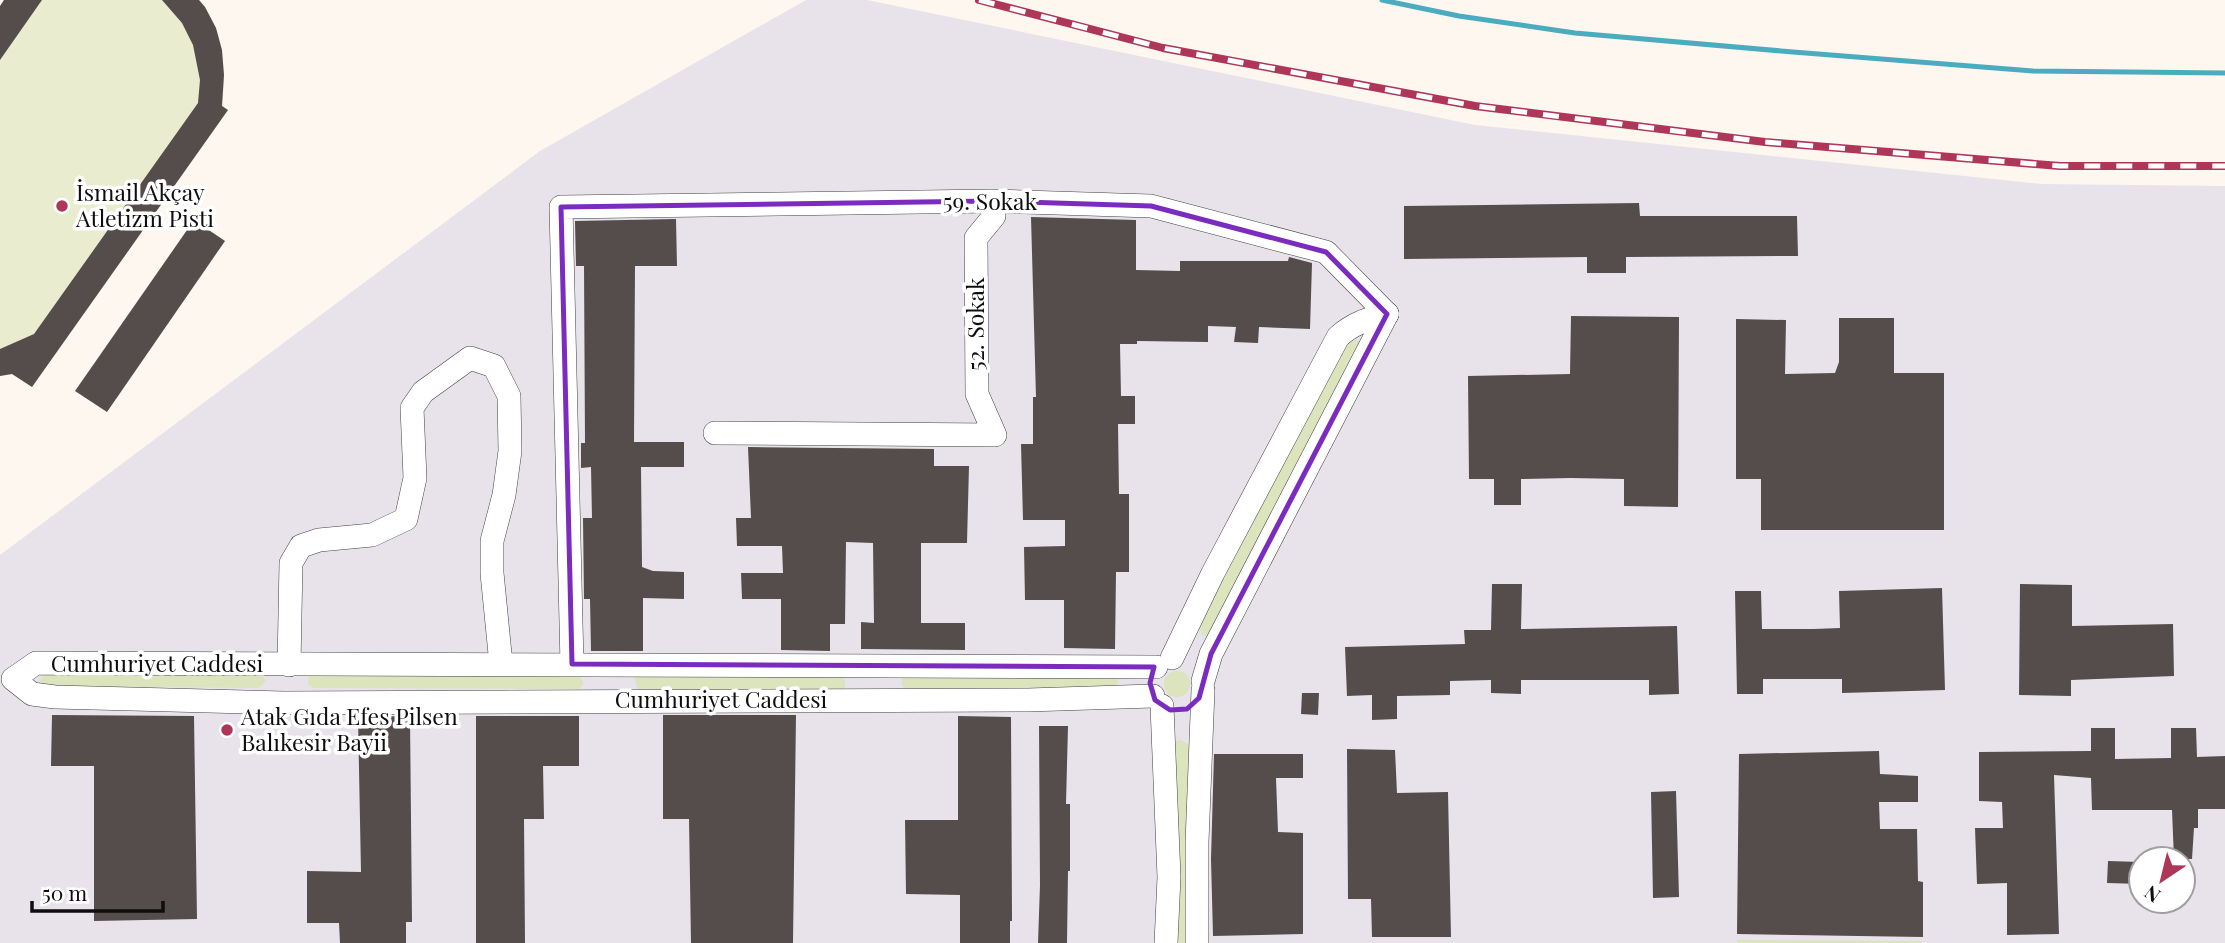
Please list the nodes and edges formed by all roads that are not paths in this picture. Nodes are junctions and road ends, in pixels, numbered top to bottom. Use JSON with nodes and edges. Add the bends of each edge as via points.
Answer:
{"nodes":[{"id":1,"x":994,"y":216,"type":"dead end"},
{"id":2,"x":1387,"y":314,"type":"junction"},
{"id":3,"x":715,"y":432,"type":"dead end"},
{"id":4,"x":1164,"y":662,"type":"junction"},
{"id":5,"x":501,"y":664,"type":"junction"},
{"id":6,"x":572,"y":664,"type":"junction"},
{"id":7,"x":289,"y":665,"type":"junction"},
{"id":8,"x":1203,"y":686,"type":"junction"},
{"id":9,"x":1158,"y":701,"type":"junction"},
{"id":10,"x":1166,"y":943,"type":"edge"},
{"id":11,"x":1197,"y":943,"type":"edge"}],
"edges":[{"from":1,"to":3,"type":"street","name":"52. Sokak","via":[[976,238],[976,251],[977,394],[995,435]]},
{"from":2,"to":4,"type":"street","via":[[1368,318],[1338,337]]},
{"from":2,"to":6,"type":"street","name":"59. Sokak","via":[[1326,252],[1151,206],[992,201],[561,207]]},
{"from":2,"to":8,"type":"street","via":[[1211,654]]},
{"from":4,"to":6,"type":"street","name":"Cumhuriyet Caddesi","via":[[842,667]]},
{"from":4,"to":8,"type":"street","via":[[1189,661],[1201,673]]},
{"from":4,"to":9,"type":"street","via":[[1150,683]]},
{"from":5,"to":6,"type":"street","name":"Cumhuriyet Caddesi"},
{"from":5,"to":7,"type":"street","name":"Cumhuriyet Caddesi"},
{"from":5,"to":7,"type":"street","via":[[492,541],[510,452],[509,396],[494,366],[470,358],[423,392],[412,408],[415,478],[406,519],[372,535],[318,540],[301,547],[291,563]]},
{"from":7,"to":9,"type":"street","name":"Cumhuriyet Caddesi","via":[[36,663],[13,679],[32,694],[55,697],[284,703]]},
{"from":8,"to":9,"type":"street","via":[[1187,709],[1170,710]]},
{"from":8,"to":11,"type":"street"},
{"from":9,"to":10,"type":"street","via":[[1169,877]]}]}
